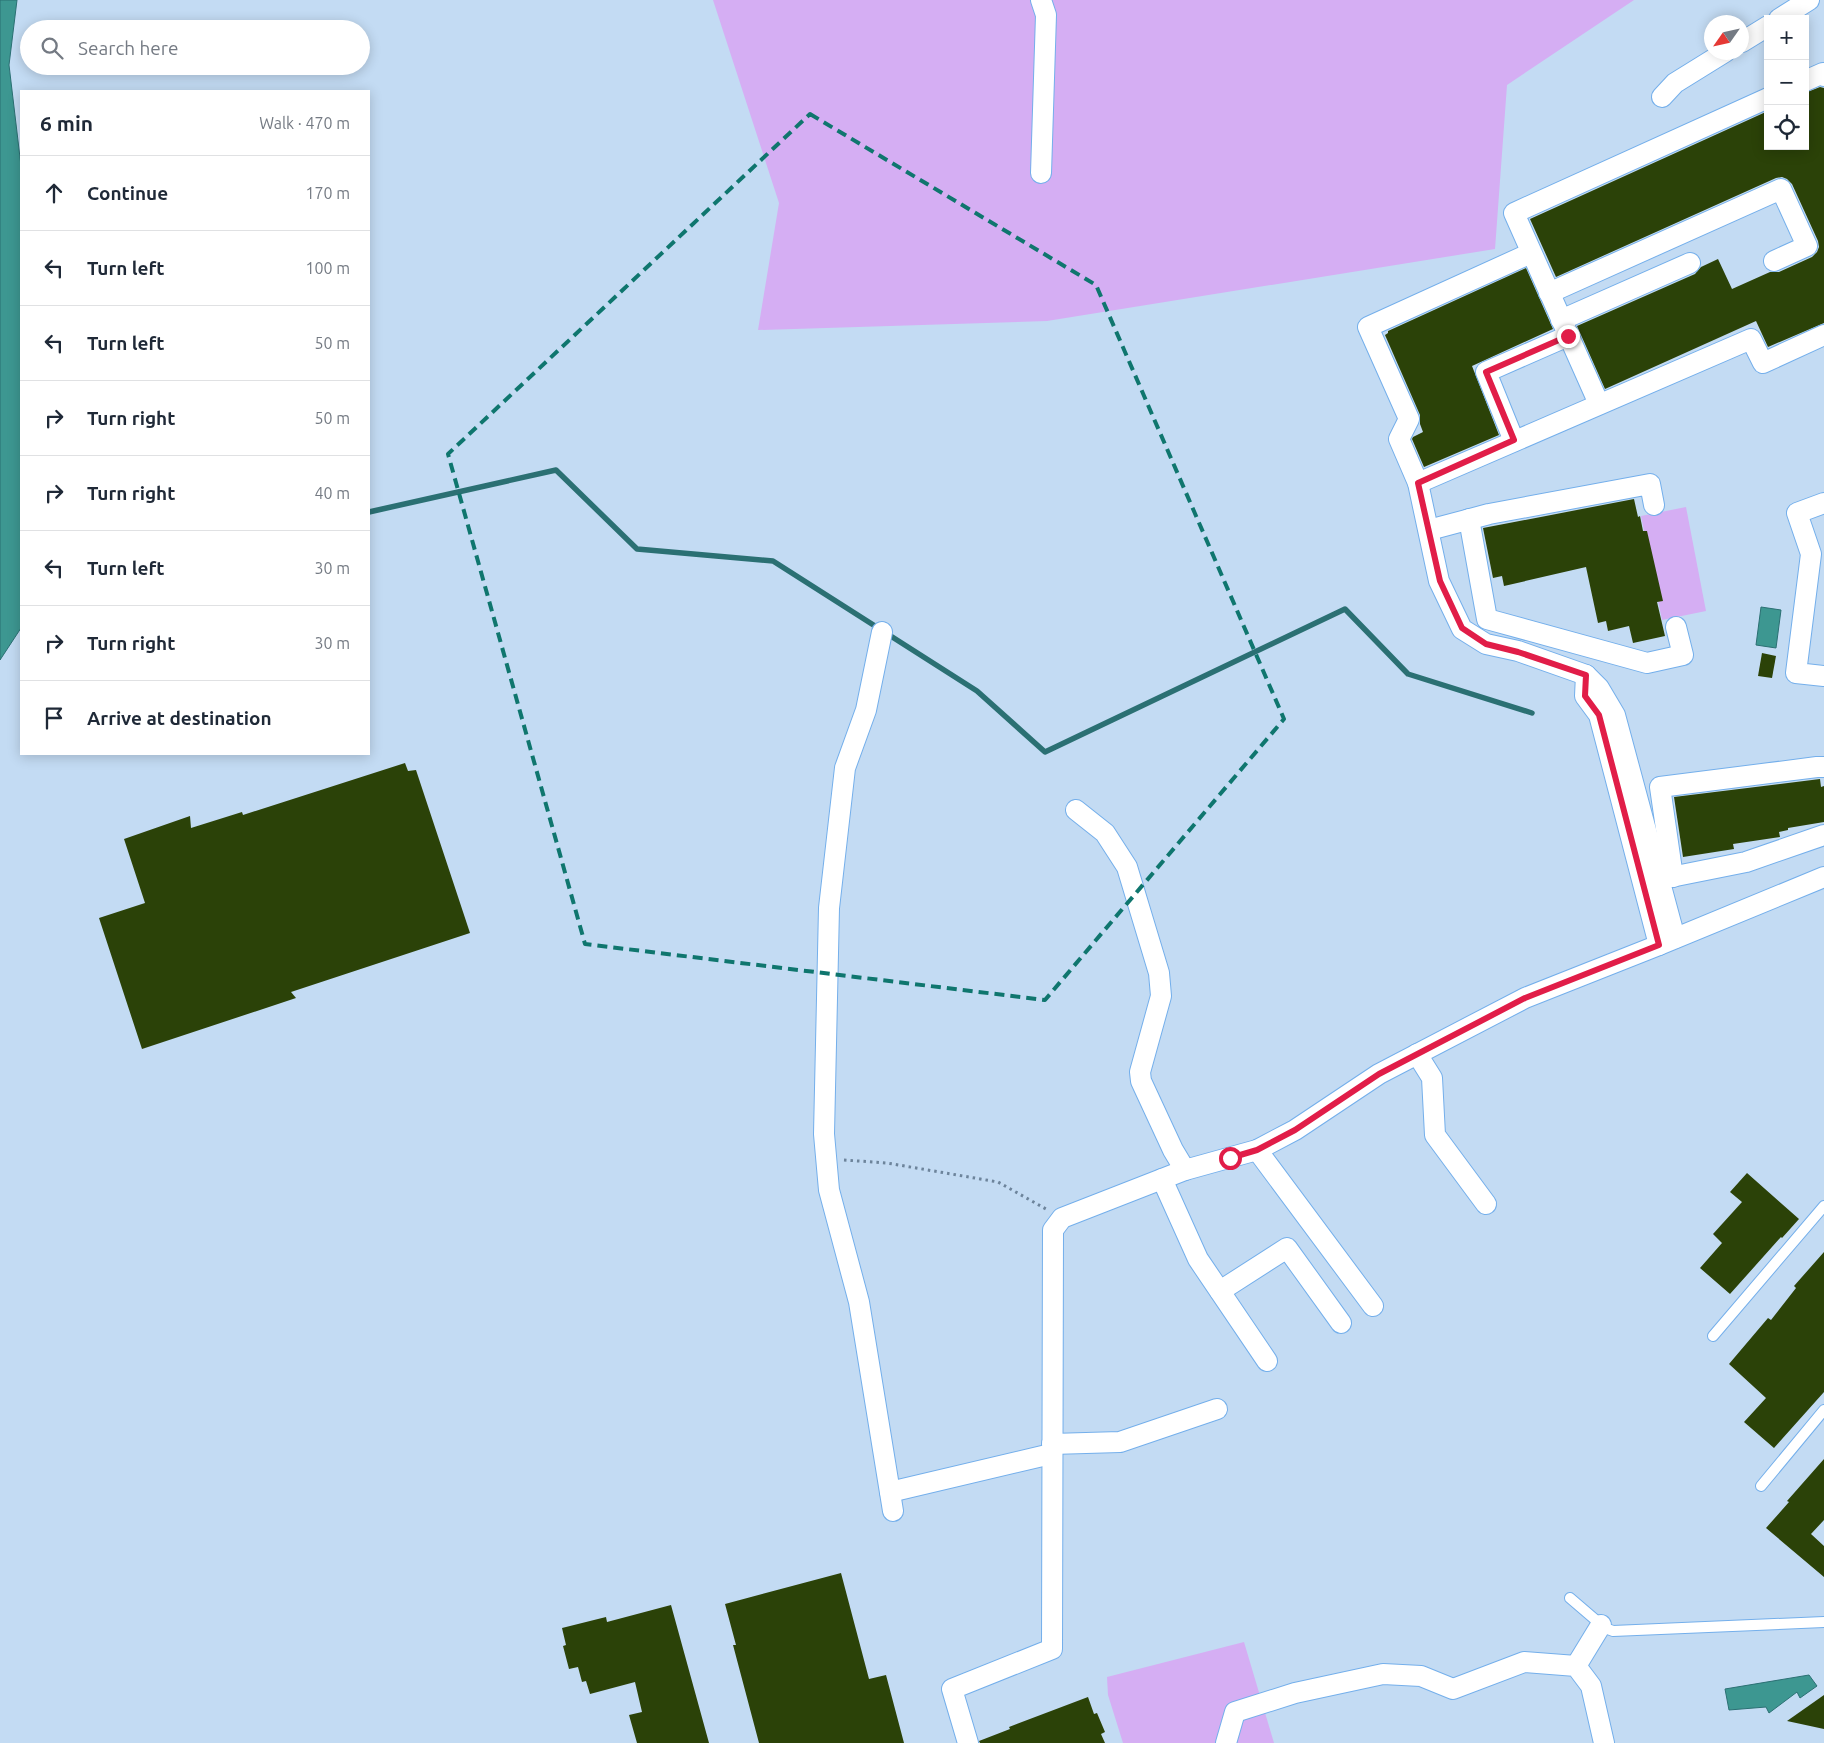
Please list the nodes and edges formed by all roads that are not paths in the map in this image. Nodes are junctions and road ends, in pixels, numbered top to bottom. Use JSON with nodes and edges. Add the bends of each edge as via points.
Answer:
{"nodes":[{"id":1,"x":1041,"y":0,"type":"edge"},
{"id":2,"x":1809,"y":0,"type":"edge"},
{"id":3,"x":1785,"y":15,"type":"edge"},
{"id":4,"x":1764,"y":28,"type":"edge"},
{"id":5,"x":1749,"y":38,"type":"edge"},
{"id":6,"x":1712,"y":60,"type":"edge"},
{"id":7,"x":1824,"y":76,"type":"edge"},
{"id":8,"x":1809,"y":79,"type":"edge"},
{"id":9,"x":1662,"y":97,"type":"dead end"},
{"id":10,"x":1764,"y":100,"type":"edge"},
{"id":11,"x":1041,"y":172,"type":"dead end"},
{"id":12,"x":1531,"y":253,"type":"junction"},
{"id":13,"x":1774,"y":261,"type":"dead end"},
{"id":14,"x":1690,"y":263,"type":"dead end"},
{"id":15,"x":1549,"y":293,"type":"junction"},
{"id":16,"x":1565,"y":328,"type":"junction"},
{"id":17,"x":1824,"y":335,"type":"edge"},
{"id":18,"x":1599,"y":404,"type":"junction"},
{"id":19,"x":1514,"y":440,"type":"junction"},
{"id":20,"x":1418,"y":483,"type":"junction"},
{"id":21,"x":1824,"y":503,"type":"edge"},
{"id":22,"x":1654,"y":505,"type":"dead end"},
{"id":23,"x":1468,"y":519,"type":"junction"},
{"id":24,"x":1428,"y":530,"type":"junction"},
{"id":25,"x":1676,"y":627,"type":"dead end"},
{"id":26,"x":882,"y":632,"type":"dead end"},
{"id":27,"x":1586,"y":675,"type":"junction"},
{"id":28,"x":1824,"y":676,"type":"edge"},
{"id":29,"x":1824,"y":767,"type":"edge"},
{"id":30,"x":1076,"y":810,"type":"dead end"},
{"id":31,"x":1824,"y":835,"type":"edge"},
{"id":32,"x":1824,"y":877,"type":"edge"},
{"id":33,"x":1666,"y":878,"type":"junction"},
{"id":34,"x":1667,"y":942,"type":"junction"},
{"id":35,"x":1417,"y":1054,"type":"junction"},
{"id":36,"x":1257,"y":1150,"type":"junction"},
{"id":37,"x":1185,"y":1170,"type":"junction"},
{"id":38,"x":1162,"y":1179,"type":"junction"},
{"id":39,"x":1486,"y":1204,"type":"dead end"},
{"id":40,"x":1824,"y":1206,"type":"edge"},
{"id":41,"x":1220,"y":1292,"type":"junction"},
{"id":42,"x":1373,"y":1306,"type":"dead end"},
{"id":43,"x":1340,"y":1323,"type":"dead end"},
{"id":44,"x":1713,"y":1336,"type":"dead end"},
{"id":45,"x":1267,"y":1361,"type":"dead end"},
{"id":46,"x":1217,"y":1409,"type":"dead end"},
{"id":47,"x":1824,"y":1410,"type":"edge"},
{"id":48,"x":1052,"y":1449,"type":"junction"},
{"id":49,"x":1761,"y":1486,"type":"dead end"},
{"id":50,"x":1570,"y":1598,"type":"dead end"},
{"id":51,"x":1824,"y":1622,"type":"edge"},
{"id":52,"x":1601,"y":1625,"type":"junction"},
{"id":53,"x":1576,"y":1666,"type":"junction"},
{"id":54,"x":968,"y":1743,"type":"edge"},
{"id":55,"x":1226,"y":1743,"type":"edge"},
{"id":56,"x":1604,"y":1743,"type":"edge"}],
"edges":[{"from":1,"to":11,"type":"street","via":[[1046,15]]},
{"from":2,"to":3,"type":"street"},
{"from":4,"to":5,"type":"street"},
{"from":6,"to":9,"type":"street","via":[[1675,83]]},
{"from":7,"to":8,"type":"street","via":[[1823,73]]},
{"from":10,"to":12,"type":"street","via":[[1514,213]]},
{"from":12,"to":15,"type":"street"},
{"from":12,"to":20,"type":"street","via":[[1368,326],[1409,419],[1399,439]]},
{"from":13,"to":15,"type":"street","via":[[1807,246],[1781,189]]},
{"from":14,"to":16,"type":"street"},
{"from":15,"to":16,"type":"street"},
{"from":16,"to":18,"type":"street"},
{"from":16,"to":19,"type":"street","via":[[1486,372]]},
{"from":17,"to":18,"type":"street","via":[[1763,363],[1751,339]]},
{"from":18,"to":19,"type":"street"},
{"from":19,"to":20,"type":"street"},
{"from":20,"to":24,"type":"street"},
{"from":21,"to":28,"type":"street","via":[[1796,512],[1811,554],[1796,672]]},
{"from":22,"to":23,"type":"street","via":[[1650,484]]},
{"from":23,"to":24,"type":"street"},
{"from":23,"to":25,"type":"street","via":[[1487,619],[1647,663],[1683,655]]},
{"from":24,"to":27,"type":"street","via":[[1440,581],[1462,628],[1486,644]]},
{"from":26,"to":48,"type":"street","via":[[866,710],[845,768],[829,908],[824,1134],[829,1190],[859,1302],[892,1501]]},
{"from":27,"to":33,"type":"street","via":[[1599,688],[1614,715]]},
{"from":27,"to":34,"type":"street","via":[[1585,696],[1599,715]]},
{"from":29,"to":33,"type":"street","via":[[1660,787]]},
{"from":30,"to":37,"type":"street","via":[[1105,833],[1127,867],[1159,973],[1161,996],[1140,1072],[1141,1081]]},
{"from":31,"to":33,"type":"street","via":[[1746,862]]},
{"from":32,"to":34,"type":"street"},
{"from":33,"to":34,"type":"street"},
{"from":34,"to":35,"type":"street","via":[[1525,998]]},
{"from":35,"to":36,"type":"street"},
{"from":35,"to":39,"type":"street","via":[[1432,1078],[1435,1135]]},
{"from":36,"to":37,"type":"street"},
{"from":36,"to":42,"type":"street"},
{"from":37,"to":38,"type":"street"},
{"from":38,"to":41,"type":"street","via":[[1198,1259]]},
{"from":38,"to":48,"type":"street","via":[[1062,1218],[1053,1230]]},
{"from":40,"to":44,"type":"lane"},
{"from":41,"to":43,"type":"street","via":[[1287,1248]]},
{"from":41,"to":45,"type":"street"},
{"from":46,"to":48,"type":"street","via":[[1120,1442]]},
{"from":47,"to":49,"type":"lane"},
{"from":48,"to":54,"type":"street","via":[[1052,1649],[952,1689]]},
{"from":50,"to":52,"type":"lane"},
{"from":51,"to":52,"type":"lane","via":[[1613,1631]]},
{"from":52,"to":53,"type":"street"},
{"from":53,"to":55,"type":"street","via":[[1524,1662],[1453,1689],[1420,1676],[1383,1674],[1322,1687],[1235,1712]]},
{"from":53,"to":56,"type":"street","via":[[1591,1686]]}]}
